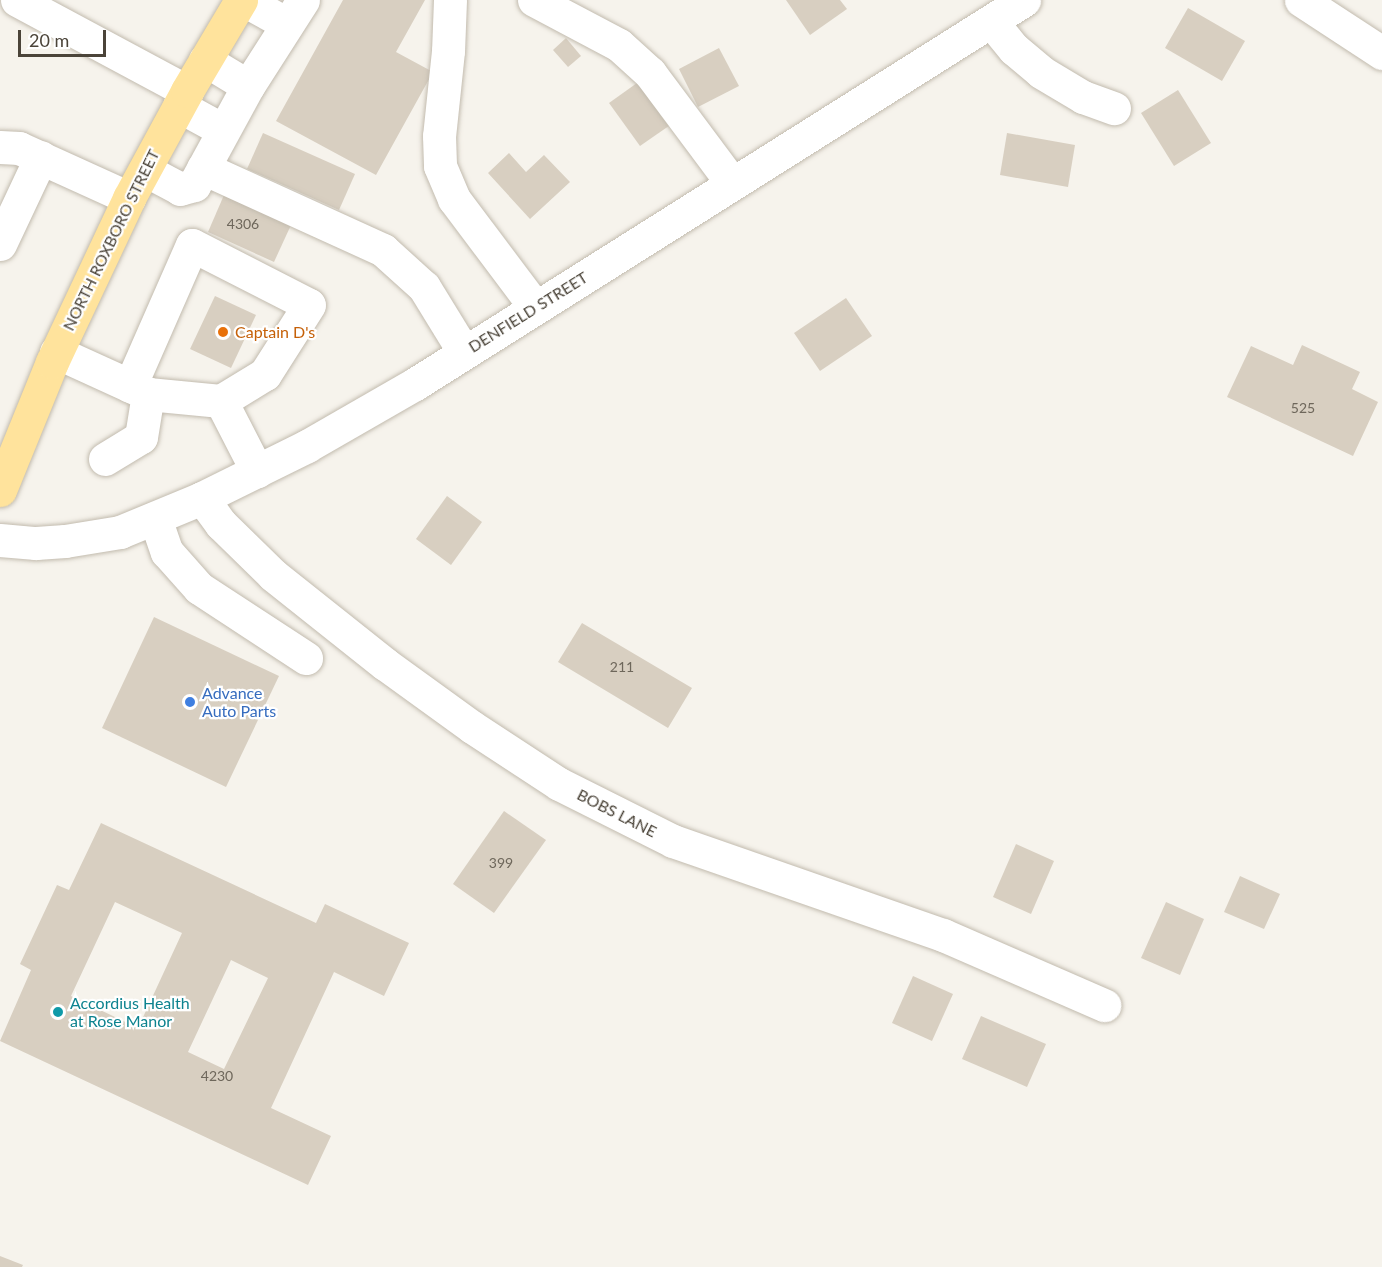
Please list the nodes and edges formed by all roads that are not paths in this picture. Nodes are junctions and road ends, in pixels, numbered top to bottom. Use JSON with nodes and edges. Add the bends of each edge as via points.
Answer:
{"nodes":[{"id":1,"x":16,"y":0,"type":"edge"},
{"id":2,"x":243,"y":0,"type":"edge"},
{"id":3,"x":450,"y":0,"type":"edge"},
{"id":4,"x":534,"y":0,"type":"edge"},
{"id":5,"x":1024,"y":0,"type":"edge"},
{"id":6,"x":1301,"y":0,"type":"edge"},
{"id":7,"x":295,"y":12,"type":"edge"},
{"id":8,"x":991,"y":21,"type":"junction"},
{"id":9,"x":1382,"y":52,"type":"edge"},
{"id":10,"x":205,"y":60,"type":"junction"},
{"id":11,"x":248,"y":86,"type":"junction"},
{"id":12,"x":183,"y":98,"type":"junction"},
{"id":13,"x":1114,"y":108,"type":"dead end"},
{"id":14,"x":223,"y":130,"type":"junction"},
{"id":15,"x":0,"y":147,"type":"edge"},
{"id":16,"x":41,"y":158,"type":"junction"},
{"id":17,"x":203,"y":168,"type":"junction"},
{"id":18,"x":145,"y":170,"type":"junction"},
{"id":19,"x":732,"y":183,"type":"junction"},
{"id":20,"x":129,"y":198,"type":"junction"},
{"id":21,"x":0,"y":244,"type":"edge"},
{"id":22,"x":535,"y":307,"type":"junction"},
{"id":23,"x":56,"y":352,"type":"junction"},
{"id":24,"x":464,"y":352,"type":"junction"},
{"id":25,"x":139,"y":390,"type":"junction"},
{"id":26,"x":221,"y":401,"type":"junction"},
{"id":27,"x":105,"y":459,"type":"dead end"},
{"id":28,"x":257,"y":471,"type":"junction"},
{"id":29,"x":0,"y":490,"type":"edge"},
{"id":30,"x":202,"y":498,"type":"junction"},
{"id":31,"x":154,"y":518,"type":"junction"},
{"id":32,"x":0,"y":540,"type":"edge"},
{"id":33,"x":306,"y":658,"type":"dead end"},
{"id":34,"x":1104,"y":1005,"type":"dead end"}],
"edges":[{"from":1,"to":12,"type":"street"},
{"from":2,"to":7,"type":"street"},
{"from":2,"to":10,"type":"main road","name":"NORTH ROXBORO STREET"},
{"from":3,"to":22,"type":"street","via":[[440,166],[454,199]]},
{"from":4,"to":19,"type":"street","via":[[619,45],[650,73]]},
{"from":5,"to":8,"type":"street","name":"DENFIELD STREET"},
{"from":6,"to":9,"type":"street"},
{"from":7,"to":11,"type":"street"},
{"from":8,"to":13,"type":"street","via":[[1014,49],[1041,72],[1083,97]]},
{"from":8,"to":19,"type":"street","name":"DENFIELD STREET"},
{"from":10,"to":11,"type":"street"},
{"from":10,"to":12,"type":"main road","name":"NORTH ROXBORO STREET"},
{"from":11,"to":14,"type":"street"},
{"from":12,"to":14,"type":"street"},
{"from":12,"to":18,"type":"main road","name":"NORTH ROXBORO STREET"},
{"from":14,"to":17,"type":"street"},
{"from":15,"to":16,"type":"street","via":[[19,148]]},
{"from":16,"to":20,"type":"street"},
{"from":16,"to":21,"type":"street"},
{"from":17,"to":18,"type":"street","via":[[194,186],[180,189]]},
{"from":17,"to":24,"type":"street","via":[[383,250],[424,287]]},
{"from":18,"to":20,"type":"main road","name":"NORTH ROXBORO STREET"},
{"from":19,"to":22,"type":"street","name":"DENFIELD STREET"},
{"from":20,"to":23,"type":"main road","name":"NORTH ROXBORO STREET"},
{"from":22,"to":24,"type":"street","name":"DENFIELD STREET"},
{"from":23,"to":25,"type":"street"},
{"from":23,"to":29,"type":"main road","name":"NORTH ROXBORO STREET"},
{"from":24,"to":28,"type":"street","name":"DENFIELD STREET","via":[[316,441]]},
{"from":25,"to":26,"type":"street"},
{"from":25,"to":26,"type":"street","via":[[192,245],[309,305],[265,374]]},
{"from":25,"to":27,"type":"street","via":[[141,437]]},
{"from":26,"to":28,"type":"street"},
{"from":28,"to":30,"type":"street","name":"DENFIELD STREET"},
{"from":30,"to":31,"type":"street","name":"DENFIELD STREET"},
{"from":30,"to":34,"type":"street","name":"BOBS LANE","via":[[221,524],[273,575],[394,671],[560,784],[673,841],[943,935]]},
{"from":31,"to":32,"type":"street","name":"DENFIELD STREET","via":[[95,538],[36,543]]},
{"from":31,"to":33,"type":"street","via":[[167,552],[199,588]]}]}
